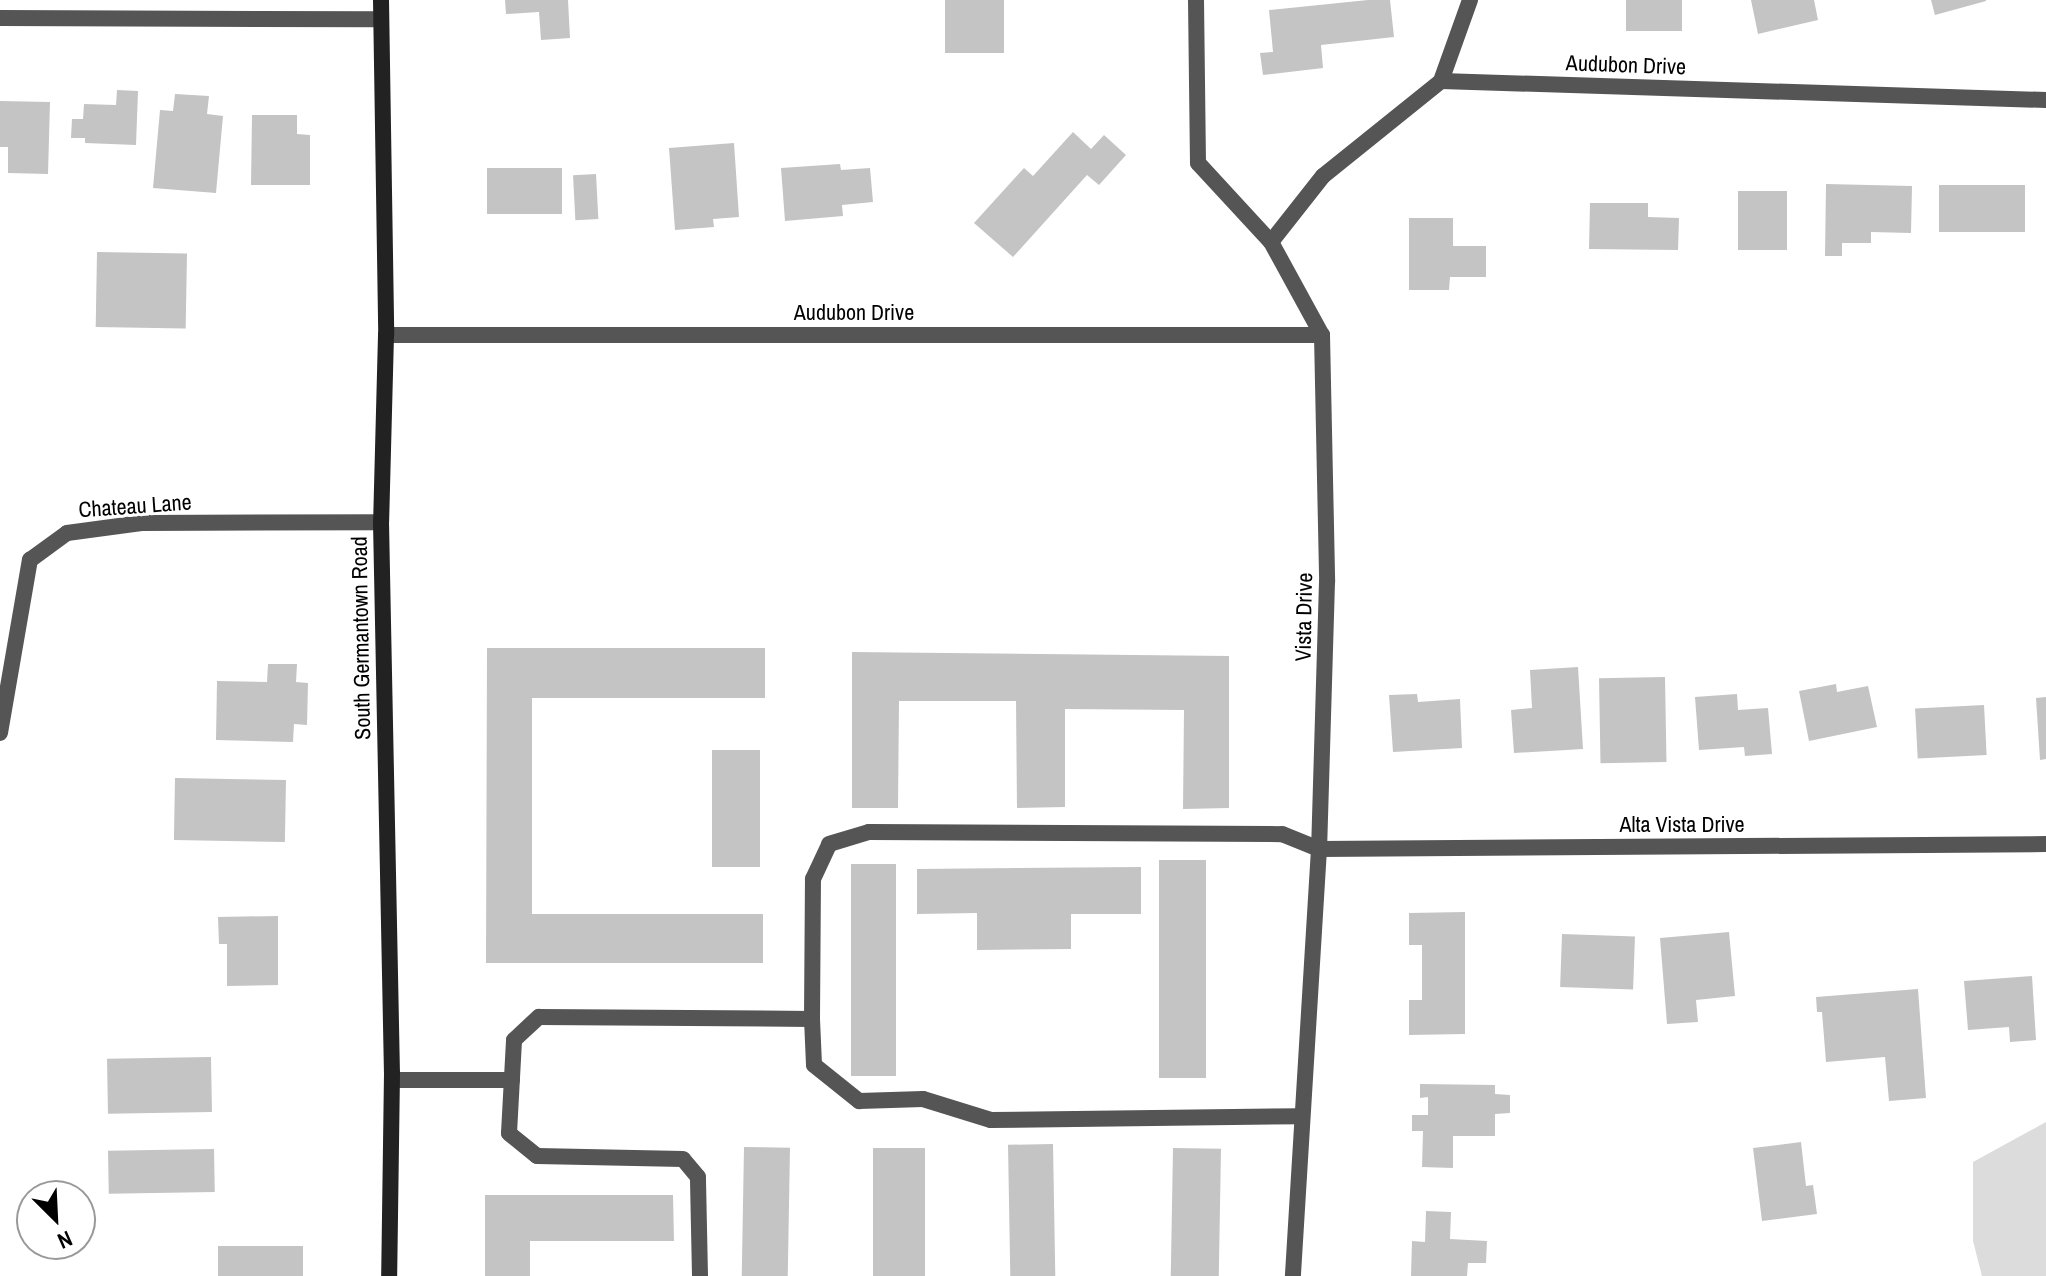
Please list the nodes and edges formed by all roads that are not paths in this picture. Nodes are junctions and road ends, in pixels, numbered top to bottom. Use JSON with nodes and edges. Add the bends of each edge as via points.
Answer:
{"nodes":[{"id":1,"x":381,"y":0,"type":"edge"},
{"id":2,"x":1196,"y":0,"type":"edge"},
{"id":3,"x":1470,"y":0,"type":"edge"},
{"id":4,"x":0,"y":18,"type":"edge"},
{"id":5,"x":381,"y":19,"type":"junction"},
{"id":6,"x":1441,"y":81,"type":"junction"},
{"id":7,"x":2046,"y":100,"type":"edge"},
{"id":8,"x":1271,"y":242,"type":"junction"},
{"id":9,"x":386,"y":335,"type":"junction"},
{"id":10,"x":1322,"y":335,"type":"junction"},
{"id":11,"x":381,"y":522,"type":"junction"},
{"id":12,"x":0,"y":733,"type":"edge"},
{"id":13,"x":2046,"y":844,"type":"edge"},
{"id":14,"x":1319,"y":849,"type":"junction"},
{"id":15,"x":812,"y":1019,"type":"junction"},
{"id":16,"x":392,"y":1080,"type":"junction"},
{"id":17,"x":512,"y":1080,"type":"junction"},
{"id":18,"x":1301,"y":1116,"type":"junction"},
{"id":19,"x":389,"y":1276,"type":"edge"},
{"id":20,"x":700,"y":1276,"type":"edge"},
{"id":21,"x":1293,"y":1276,"type":"edge"}],
"edges":[{"from":1,"to":5,"type":"main road","name":"South Germantown Road"},
{"from":2,"to":8,"type":"street","name":"Vista Drive","via":[[1198,163]]},
{"from":3,"to":6,"type":"street"},
{"from":4,"to":5,"type":"street"},
{"from":5,"to":9,"type":"main road","name":"South Germantown Road"},
{"from":6,"to":7,"type":"street","name":"Audubon Drive"},
{"from":6,"to":8,"type":"street","via":[[1323,176]]},
{"from":8,"to":10,"type":"street","name":"Vista Drive"},
{"from":9,"to":10,"type":"street","name":"Audubon Drive"},
{"from":9,"to":11,"type":"main road","name":"South Germantown Road"},
{"from":10,"to":14,"type":"street","name":"Vista Drive","via":[[1327,582]]},
{"from":11,"to":12,"type":"street","name":"Chateau Lane","via":[[141,523],[67,533],[30,560]]},
{"from":11,"to":16,"type":"main road","name":"South Germantown Road"},
{"from":13,"to":14,"type":"street","name":"Alta Vista Drive"},
{"from":14,"to":15,"type":"street","via":[[1282,834],[1205,832],[869,832],[829,844],[813,879]]},
{"from":14,"to":18,"type":"street","name":"Vista Drive"},
{"from":15,"to":17,"type":"street","via":[[539,1017],[514,1040]]},
{"from":15,"to":18,"type":"street","via":[[814,1065],[859,1101],[923,1099],[991,1120]]},
{"from":16,"to":17,"type":"street"},
{"from":16,"to":19,"type":"main road","name":"South Germantown Road"},
{"from":17,"to":20,"type":"street","via":[[509,1133],[537,1156],[683,1159],[698,1177]]},
{"from":18,"to":21,"type":"street","name":"Vista Drive"}]}
